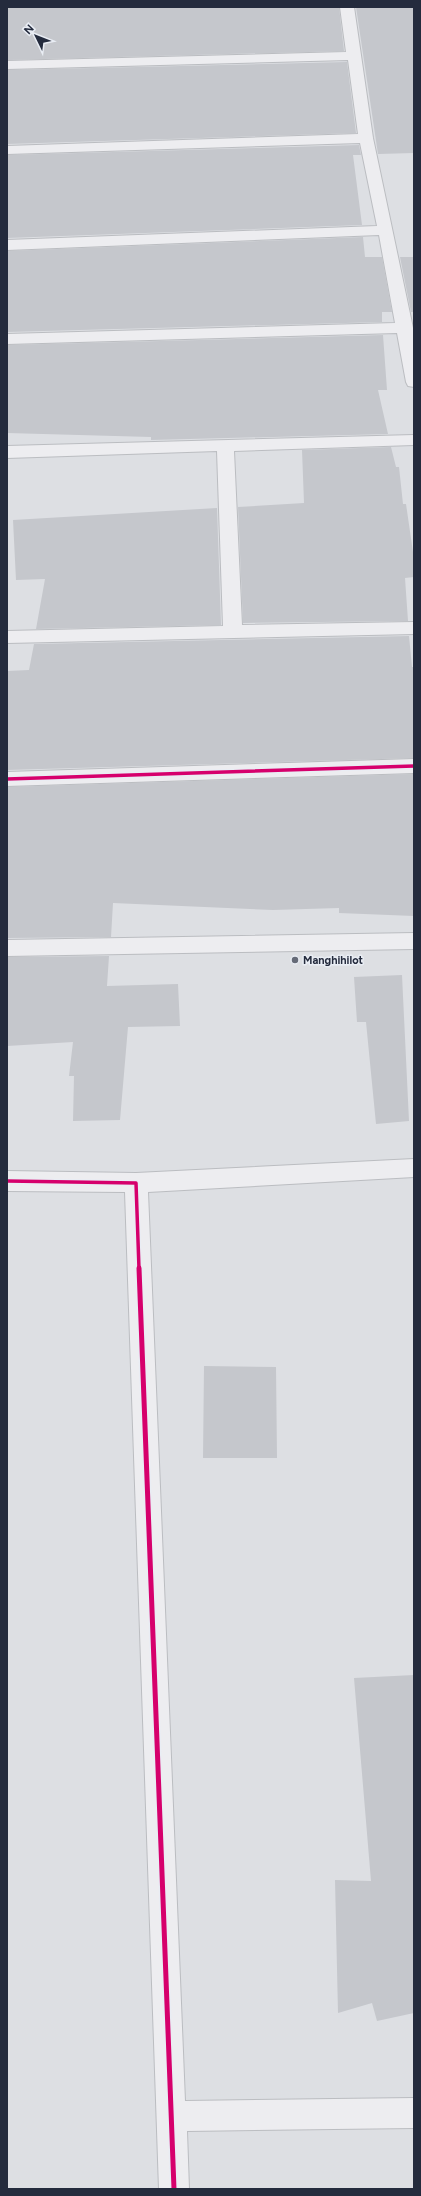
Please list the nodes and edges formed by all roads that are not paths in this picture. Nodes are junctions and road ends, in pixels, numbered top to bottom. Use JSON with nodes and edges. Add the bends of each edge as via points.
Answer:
{"nodes":[{"id":1,"x":346,"y":7,"type":"edge"},
{"id":2,"x":355,"y":56,"type":"junction"},
{"id":3,"x":7,"y":65,"type":"edge"},
{"id":4,"x":366,"y":138,"type":"junction"},
{"id":5,"x":7,"y":150,"type":"edge"},
{"id":6,"x":386,"y":230,"type":"junction"},
{"id":7,"x":7,"y":245,"type":"edge"},
{"id":8,"x":405,"y":328,"type":"junction"},
{"id":9,"x":7,"y":339,"type":"edge"},
{"id":10,"x":414,"y":382,"type":"edge"},
{"id":11,"x":414,"y":440,"type":"edge"},
{"id":12,"x":225,"y":446,"type":"junction"},
{"id":13,"x":7,"y":452,"type":"edge"},
{"id":14,"x":414,"y":628,"type":"edge"},
{"id":15,"x":234,"y":632,"type":"junction"},
{"id":16,"x":7,"y":637,"type":"edge"},
{"id":17,"x":414,"y":766,"type":"edge"},
{"id":18,"x":7,"y":779,"type":"edge"},
{"id":19,"x":414,"y":941,"type":"edge"},
{"id":20,"x":7,"y":948,"type":"edge"},
{"id":21,"x":414,"y":1168,"type":"edge"},
{"id":22,"x":7,"y":1181,"type":"edge"},
{"id":23,"x":136,"y":1183,"type":"junction"},
{"id":24,"x":414,"y":2113,"type":"edge"},
{"id":25,"x":172,"y":2116,"type":"junction"},
{"id":26,"x":174,"y":2189,"type":"edge"}],
"edges":[{"from":1,"to":2,"type":"street"},
{"from":2,"to":3,"type":"street"},
{"from":2,"to":4,"type":"street"},
{"from":4,"to":5,"type":"street"},
{"from":4,"to":6,"type":"street"},
{"from":6,"to":7,"type":"street"},
{"from":6,"to":8,"type":"street"},
{"from":8,"to":9,"type":"street"},
{"from":8,"to":10,"type":"street"},
{"from":11,"to":12,"type":"street"},
{"from":12,"to":13,"type":"street"},
{"from":12,"to":15,"type":"street"},
{"from":14,"to":15,"type":"street"},
{"from":15,"to":16,"type":"street"},
{"from":17,"to":18,"type":"street"},
{"from":19,"to":20,"type":"street"},
{"from":21,"to":23,"type":"street"},
{"from":22,"to":23,"type":"street"},
{"from":23,"to":25,"type":"street"},
{"from":24,"to":25,"type":"street"},
{"from":25,"to":26,"type":"street"}]}
